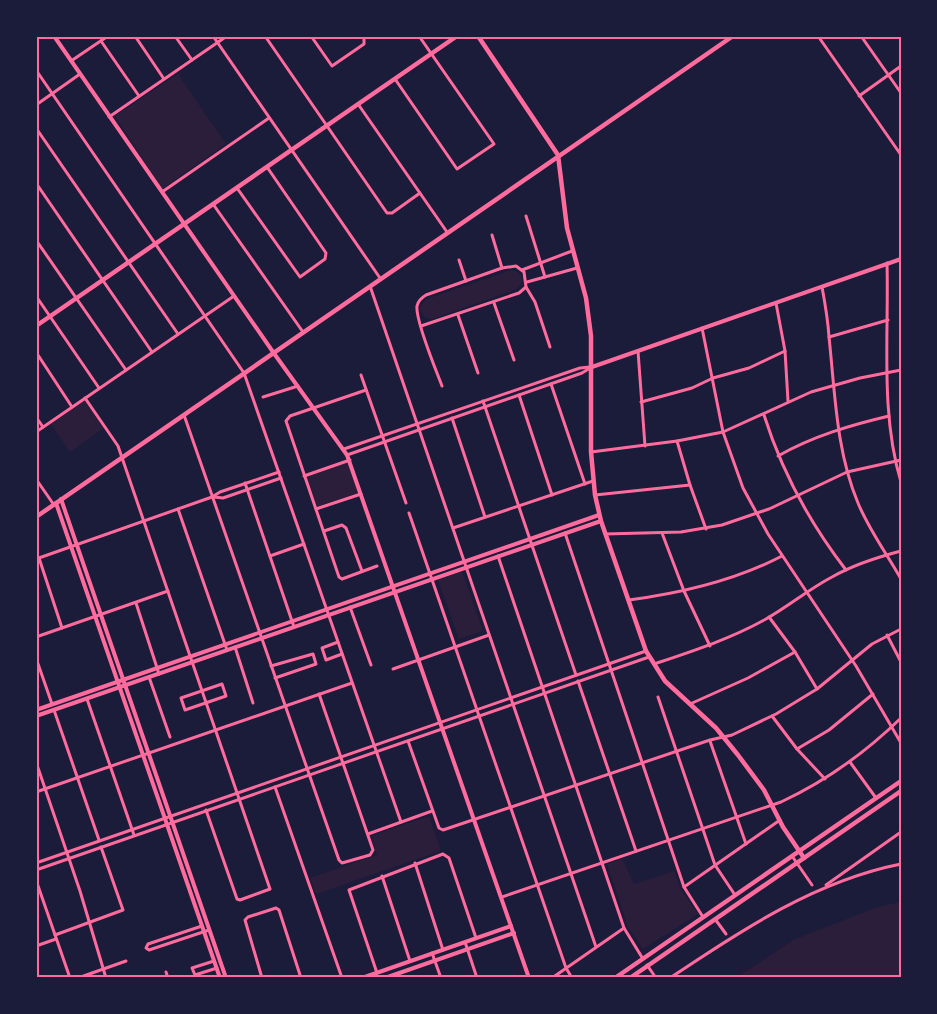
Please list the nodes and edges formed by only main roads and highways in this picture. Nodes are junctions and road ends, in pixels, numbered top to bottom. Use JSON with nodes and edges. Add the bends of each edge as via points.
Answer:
{"nodes":[{"id":1,"x":457,"y":36,"type":"edge"},
{"id":2,"x":478,"y":36,"type":"edge"},
{"id":3,"x":733,"y":36,"type":"edge"},
{"id":4,"x":558,"y":155,"type":"junction"},
{"id":5,"x":36,"y":326,"type":"edge"},
{"id":6,"x":36,"y":517,"type":"edge"},
{"id":7,"x":901,"y":781,"type":"edge"},
{"id":8,"x":901,"y":791,"type":"edge"},
{"id":9,"x":800,"y":851,"type":"junction"},
{"id":10,"x":804,"y":858,"type":"junction"},
{"id":11,"x":615,"y":978,"type":"edge"},
{"id":12,"x":630,"y":978,"type":"edge"}],
"edges":[{"from":1,"to":5,"type":"main road"},
{"from":2,"to":4,"type":"main road"},
{"from":3,"to":4,"type":"main road"},
{"from":4,"to":6,"type":"main road"},
{"from":4,"to":9,"type":"main road","via":[[572,251],[589,318],[595,495],[627,600],[653,664],[665,681],[723,737],[772,804]]},
{"from":7,"to":9,"type":"main road"},
{"from":8,"to":10,"type":"main road"},
{"from":9,"to":10,"type":"main road"},
{"from":9,"to":11,"type":"main road"},
{"from":10,"to":12,"type":"main road"}]}
